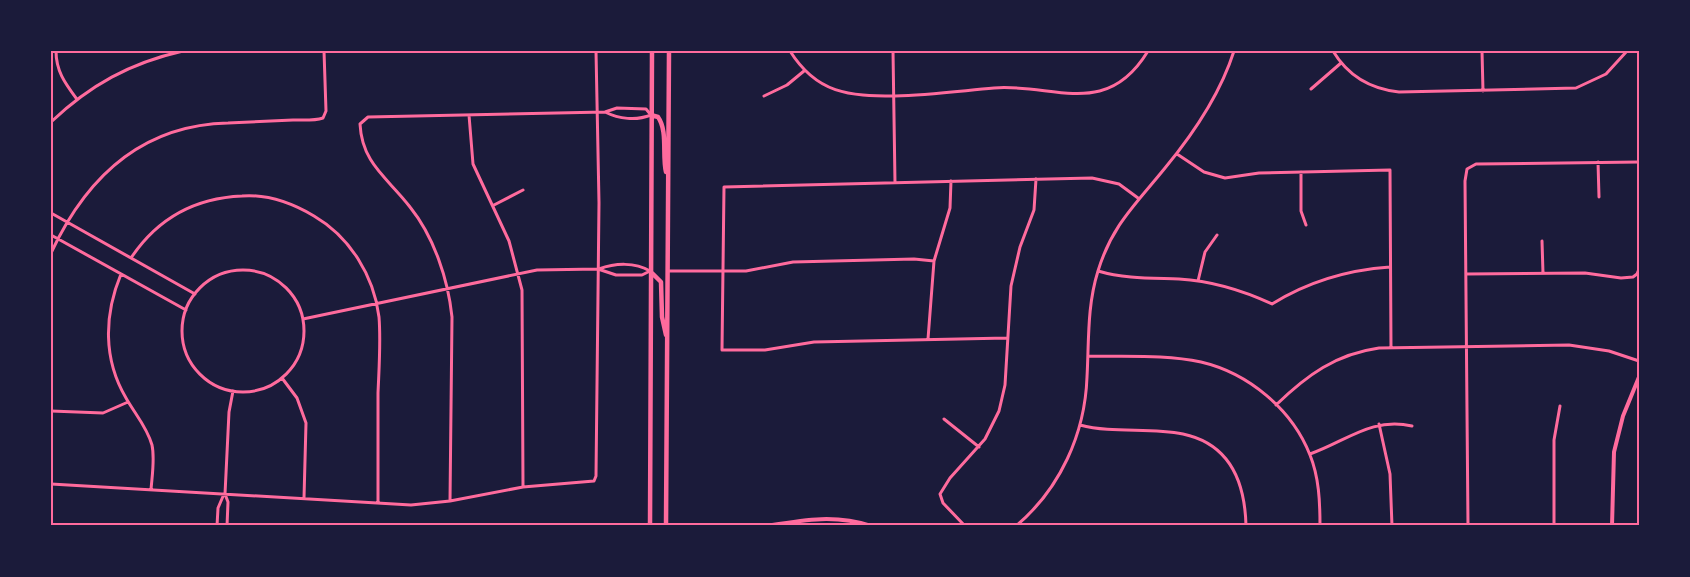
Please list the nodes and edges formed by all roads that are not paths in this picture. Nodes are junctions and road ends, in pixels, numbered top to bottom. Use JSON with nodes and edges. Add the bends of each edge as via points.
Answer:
{"nodes":[{"id":1,"x":56,"y":51,"type":"edge"},
{"id":2,"x":183,"y":51,"type":"edge"},
{"id":3,"x":324,"y":51,"type":"edge"},
{"id":4,"x":596,"y":51,"type":"edge"},
{"id":5,"x":652,"y":51,"type":"edge"},
{"id":6,"x":669,"y":51,"type":"edge"},
{"id":7,"x":790,"y":51,"type":"edge"},
{"id":8,"x":893,"y":51,"type":"edge"},
{"id":9,"x":1148,"y":51,"type":"edge"},
{"id":10,"x":1234,"y":51,"type":"edge"},
{"id":11,"x":1333,"y":51,"type":"edge"},
{"id":12,"x":1482,"y":51,"type":"edge"},
{"id":13,"x":1627,"y":51,"type":"edge"},
{"id":14,"x":1341,"y":63,"type":"junction"},
{"id":15,"x":804,"y":71,"type":"junction"},
{"id":16,"x":1311,"y":89,"type":"dead end"},
{"id":17,"x":1483,"y":91,"type":"junction"},
{"id":18,"x":764,"y":96,"type":"dead end"},
{"id":19,"x":894,"y":96,"type":"junction"},
{"id":20,"x":76,"y":98,"type":"junction"},
{"id":21,"x":597,"y":112,"type":"junction"},
{"id":22,"x":605,"y":112,"type":"junction"},
{"id":23,"x":651,"y":114,"type":"junction"},
{"id":24,"x":469,"y":116,"type":"junction"},
{"id":25,"x":51,"y":122,"type":"edge"},
{"id":26,"x":1177,"y":153,"type":"junction"},
{"id":27,"x":1598,"y":162,"type":"junction"},
{"id":28,"x":1639,"y":162,"type":"edge"},
{"id":29,"x":1301,"y":172,"type":"junction"},
{"id":30,"x":1036,"y":179,"type":"junction"},
{"id":31,"x":668,"y":181,"type":"junction"},
{"id":32,"x":951,"y":181,"type":"junction"},
{"id":33,"x":895,"y":183,"type":"junction"},
{"id":34,"x":523,"y":190,"type":"dead end"},
{"id":35,"x":1599,"y":197,"type":"dead end"},
{"id":36,"x":1138,"y":198,"type":"junction"},
{"id":37,"x":494,"y":205,"type":"junction"},
{"id":38,"x":51,"y":213,"type":"edge"},
{"id":39,"x":66,"y":222,"type":"junction"},
{"id":40,"x":1306,"y":225,"type":"dead end"},
{"id":41,"x":51,"y":235,"type":"edge"},
{"id":42,"x":1217,"y":235,"type":"dead end"},
{"id":43,"x":58,"y":239,"type":"junction"},
{"id":44,"x":1542,"y":241,"type":"dead end"},
{"id":45,"x":51,"y":253,"type":"edge"},
{"id":46,"x":131,"y":258,"type":"junction"},
{"id":47,"x":934,"y":261,"type":"junction"},
{"id":48,"x":1390,"y":267,"type":"junction"},
{"id":49,"x":598,"y":269,"type":"junction"},
{"id":50,"x":1639,"y":269,"type":"edge"},
{"id":51,"x":723,"y":270,"type":"junction"},
{"id":52,"x":650,"y":271,"type":"junction"},
{"id":53,"x":668,"y":271,"type":"junction"},
{"id":54,"x":1098,"y":272,"type":"junction"},
{"id":55,"x":518,"y":273,"type":"junction"},
{"id":56,"x":1543,"y":273,"type":"junction"},
{"id":57,"x":121,"y":274,"type":"junction"},
{"id":58,"x":1466,"y":274,"type":"junction"},
{"id":59,"x":1198,"y":281,"type":"junction"},
{"id":60,"x":447,"y":288,"type":"junction"},
{"id":61,"x":195,"y":294,"type":"junction"},
{"id":62,"x":376,"y":304,"type":"junction"},
{"id":63,"x":186,"y":310,"type":"junction"},
{"id":64,"x":303,"y":319,"type":"junction"},
{"id":65,"x":1006,"y":338,"type":"junction"},
{"id":66,"x":928,"y":339,"type":"junction"},
{"id":67,"x":667,"y":340,"type":"junction"},
{"id":68,"x":1466,"y":346,"type":"junction"},
{"id":69,"x":1390,"y":347,"type":"junction"},
{"id":70,"x":1088,"y":356,"type":"junction"},
{"id":71,"x":1639,"y":362,"type":"edge"},
{"id":72,"x":1639,"y":377,"type":"edge"},
{"id":73,"x":282,"y":378,"type":"junction"},
{"id":74,"x":233,"y":391,"type":"junction"},
{"id":75,"x":128,"y":402,"type":"junction"},
{"id":76,"x":1276,"y":405,"type":"junction"},
{"id":77,"x":1560,"y":406,"type":"dead end"},
{"id":78,"x":51,"y":412,"type":"edge"},
{"id":79,"x":944,"y":419,"type":"dead end"},
{"id":80,"x":1379,"y":424,"type":"junction"},
{"id":81,"x":1080,"y":425,"type":"junction"},
{"id":82,"x":1412,"y":426,"type":"dead end"},
{"id":83,"x":979,"y":447,"type":"junction"},
{"id":84,"x":1310,"y":454,"type":"junction"},
{"id":85,"x":51,"y":484,"type":"edge"},
{"id":86,"x":523,"y":487,"type":"junction"},
{"id":87,"x":150,"y":490,"type":"junction"},
{"id":88,"x":225,"y":494,"type":"junction"},
{"id":89,"x":304,"y":498,"type":"junction"},
{"id":90,"x":450,"y":501,"type":"junction"},
{"id":91,"x":378,"y":503,"type":"junction"},
{"id":92,"x":217,"y":526,"type":"edge"},
{"id":93,"x":227,"y":526,"type":"edge"},
{"id":94,"x":650,"y":526,"type":"edge"},
{"id":95,"x":666,"y":526,"type":"edge"},
{"id":96,"x":766,"y":526,"type":"edge"},
{"id":97,"x":871,"y":526,"type":"edge"},
{"id":98,"x":965,"y":526,"type":"edge"},
{"id":99,"x":1016,"y":526,"type":"edge"},
{"id":100,"x":1246,"y":526,"type":"edge"},
{"id":101,"x":1320,"y":526,"type":"edge"},
{"id":102,"x":1392,"y":526,"type":"edge"},
{"id":103,"x":1468,"y":526,"type":"edge"},
{"id":104,"x":1554,"y":526,"type":"edge"},
{"id":105,"x":1612,"y":526,"type":"edge"}],
"edges":[{"from":1,"to":20,"type":"street","via":[[60,74]]},
{"from":2,"to":20,"type":"street","via":[[136,65]]},
{"from":3,"to":39,"type":"street","via":[[326,111],[323,118],[216,123],[169,134],[132,152],[106,172]]},
{"from":4,"to":21,"type":"street"},
{"from":5,"to":23,"type":"main road"},
{"from":6,"to":31,"type":"main road"},
{"from":7,"to":15,"type":"street"},
{"from":8,"to":19,"type":"street"},
{"from":9,"to":19,"type":"street","via":[[1135,69],[1121,80],[1089,94],[995,88]]},
{"from":10,"to":26,"type":"street","via":[[1212,103]]},
{"from":11,"to":14,"type":"street"},
{"from":12,"to":17,"type":"street"},
{"from":13,"to":17,"type":"street","via":[[1606,74],[1584,86],[1563,90]]},
{"from":14,"to":16,"type":"street"},
{"from":14,"to":17,"type":"street","via":[[1360,80],[1388,90]]},
{"from":15,"to":18,"type":"street"},
{"from":15,"to":19,"type":"street","via":[[840,92]]},
{"from":19,"to":33,"type":"street"},
{"from":20,"to":25,"type":"street"},
{"from":21,"to":22,"type":"street"},
{"from":21,"to":24,"type":"street"},
{"from":21,"to":49,"type":"street"},
{"from":22,"to":23,"type":"street","via":[[621,118],[643,118]]},
{"from":22,"to":23,"type":"street","via":[[617,108],[639,108]]},
{"from":23,"to":31,"type":"main road","via":[[658,116],[663,123],[663,159]]},
{"from":23,"to":52,"type":"main road"},
{"from":24,"to":37,"type":"street","via":[[473,164]]},
{"from":24,"to":60,"type":"street","via":[[368,118],[360,124],[370,161],[411,207],[425,228]]},
{"from":26,"to":29,"type":"street","via":[[1218,177]]},
{"from":26,"to":36,"type":"street"},
{"from":27,"to":28,"type":"street"},
{"from":27,"to":35,"type":"street"},
{"from":27,"to":58,"type":"street","via":[[1471,165],[1465,181]]},
{"from":29,"to":40,"type":"street","via":[[1301,211]]},
{"from":29,"to":48,"type":"street","via":[[1390,170]]},
{"from":30,"to":32,"type":"street"},
{"from":30,"to":36,"type":"street","via":[[1099,178],[1119,184]]},
{"from":30,"to":65,"type":"street","via":[[1034,210],[1020,247],[1011,286]]},
{"from":31,"to":53,"type":"main road"},
{"from":32,"to":33,"type":"street"},
{"from":32,"to":47,"type":"street","via":[[950,208]]},
{"from":33,"to":51,"type":"street","via":[[724,187]]},
{"from":34,"to":37,"type":"street"},
{"from":36,"to":54,"type":"street","via":[[1114,232]]},
{"from":37,"to":55,"type":"street"},
{"from":38,"to":39,"type":"street"},
{"from":39,"to":43,"type":"street"},
{"from":39,"to":46,"type":"street"},
{"from":41,"to":43,"type":"street"},
{"from":42,"to":59,"type":"street","via":[[1205,252]]},
{"from":43,"to":45,"type":"street"},
{"from":43,"to":57,"type":"street"},
{"from":44,"to":56,"type":"street"},
{"from":46,"to":61,"type":"street"},
{"from":46,"to":62,"type":"street","via":[[156,228],[193,205],[219,198],[263,197],[297,206],[338,233],[360,262]]},
{"from":47,"to":51,"type":"street","via":[[794,262],[759,270]]},
{"from":47,"to":66,"type":"street"},
{"from":48,"to":59,"type":"street","via":[[1356,270],[1329,277],[1272,304],[1239,290]]},
{"from":48,"to":69,"type":"street"},
{"from":49,"to":52,"type":"street","via":[[616,264],[634,265]]},
{"from":49,"to":52,"type":"street","via":[[616,275],[642,275]]},
{"from":49,"to":55,"type":"street"},
{"from":49,"to":86,"type":"street","via":[[595,479],[587,484]]},
{"from":50,"to":56,"type":"street","via":[[1628,278]]},
{"from":51,"to":53,"type":"street"},
{"from":51,"to":66,"type":"street","via":[[722,350],[765,350],[814,342]]},
{"from":52,"to":67,"type":"main road","via":[[660,282]]},
{"from":52,"to":94,"type":"main road"},
{"from":53,"to":67,"type":"main road"},
{"from":54,"to":59,"type":"street","via":[[1122,278]]},
{"from":54,"to":70,"type":"street","via":[[1090,303]]},
{"from":55,"to":60,"type":"street"},
{"from":55,"to":86,"type":"street","via":[[523,302]]},
{"from":56,"to":58,"type":"street"},
{"from":57,"to":63,"type":"street"},
{"from":57,"to":75,"type":"street","via":[[110,306],[108,341],[112,368]]},
{"from":58,"to":68,"type":"street"},
{"from":60,"to":62,"type":"street"},
{"from":60,"to":90,"type":"street","via":[[452,317]]},
{"from":61,"to":63,"type":"street"},
{"from":61,"to":64,"type":"street","via":[[221,275],[237,271],[258,273],[276,280],[289,292]]},
{"from":62,"to":64,"type":"street"},
{"from":62,"to":91,"type":"street","via":[[379,320]]},
{"from":63,"to":74,"type":"street","via":[[184,339],[190,359],[206,379]]},
{"from":64,"to":73,"type":"street","via":[[300,353]]},
{"from":65,"to":66,"type":"street"},
{"from":65,"to":83,"type":"street","via":[[1003,396],[993,425]]},
{"from":67,"to":95,"type":"main road"},
{"from":68,"to":69,"type":"street"},
{"from":68,"to":71,"type":"street","via":[[1586,347]]},
{"from":68,"to":103,"type":"street"},
{"from":69,"to":76,"type":"street","via":[[1368,349],[1336,360],[1306,377]]},
{"from":70,"to":76,"type":"street","via":[[1200,362],[1239,377]]},
{"from":70,"to":81,"type":"street"},
{"from":72,"to":105,"type":"street","via":[[1623,416],[1614,452]]},
{"from":73,"to":74,"type":"street","via":[[256,390]]},
{"from":73,"to":89,"type":"street","via":[[297,398],[306,423]]},
{"from":74,"to":88,"type":"street"},
{"from":75,"to":78,"type":"street","via":[[103,413]]},
{"from":75,"to":87,"type":"street","via":[[146,429],[152,446]]},
{"from":76,"to":84,"type":"street","via":[[1294,426]]},
{"from":77,"to":104,"type":"street","via":[[1554,440]]},
{"from":79,"to":83,"type":"street"},
{"from":80,"to":82,"type":"street"},
{"from":80,"to":84,"type":"street"},
{"from":80,"to":102,"type":"street","via":[[1390,474]]},
{"from":81,"to":99,"type":"street","via":[[1056,480]]},
{"from":81,"to":100,"type":"street","via":[[1106,431],[1182,434],[1205,442],[1222,455],[1238,477],[1244,494]]},
{"from":83,"to":98,"type":"street","via":[[950,478],[940,494],[943,503]]},
{"from":84,"to":101,"type":"street","via":[[1318,488]]},
{"from":85,"to":87,"type":"street"},
{"from":86,"to":90,"type":"street"},
{"from":87,"to":88,"type":"street"},
{"from":88,"to":89,"type":"street"},
{"from":88,"to":92,"type":"street","via":[[218,508]]},
{"from":88,"to":93,"type":"street"},
{"from":89,"to":91,"type":"street"},
{"from":90,"to":91,"type":"street","via":[[411,505]]},
{"from":96,"to":97,"type":"street","via":[[825,518]]}]}
